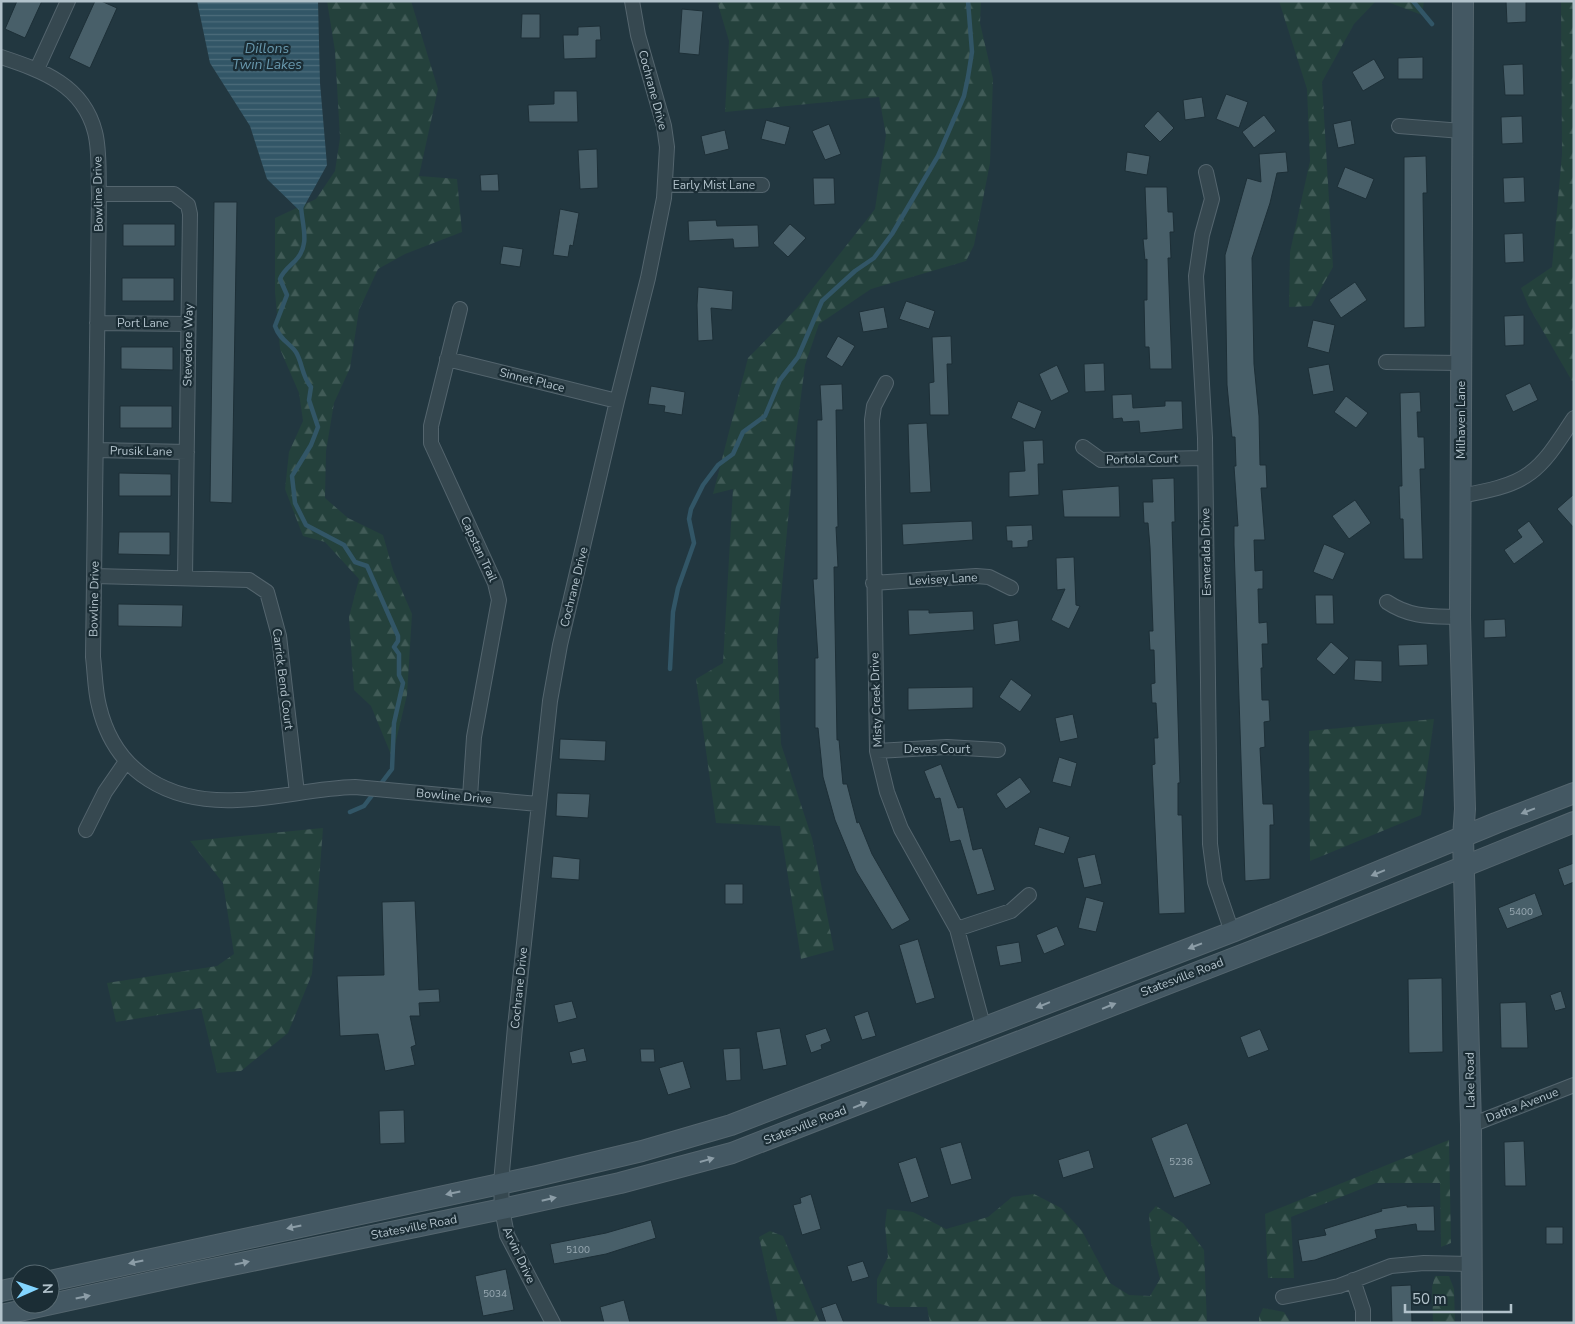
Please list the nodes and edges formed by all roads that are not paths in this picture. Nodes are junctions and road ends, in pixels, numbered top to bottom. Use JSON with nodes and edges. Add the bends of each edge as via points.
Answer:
{"nodes":[{"id":1,"x":68,"y":1,"type":"edge"},
{"id":2,"x":632,"y":1,"type":"edge"},
{"id":3,"x":1462,"y":1,"type":"edge"},
{"id":4,"x":1,"y":57,"type":"edge"},
{"id":5,"x":38,"y":69,"type":"junction"},
{"id":6,"x":1399,"y":126,"type":"dead end"},
{"id":7,"x":1462,"y":131,"type":"junction"},
{"id":8,"x":1206,"y":172,"type":"dead end"},
{"id":9,"x":665,"y":185,"type":"junction"},
{"id":10,"x":762,"y":185,"type":"dead end"},
{"id":11,"x":99,"y":194,"type":"junction"},
{"id":12,"x":460,"y":308,"type":"dead end"},
{"id":13,"x":97,"y":323,"type":"junction"},
{"id":14,"x":188,"y":324,"type":"junction"},
{"id":15,"x":447,"y":359,"type":"junction"},
{"id":16,"x":1386,"y":362,"type":"dead end"},
{"id":17,"x":1461,"y":363,"type":"junction"},
{"id":18,"x":886,"y":383,"type":"dead end"},
{"id":19,"x":617,"y":401,"type":"junction"},
{"id":20,"x":1574,"y":418,"type":"edge"},
{"id":21,"x":1083,"y":447,"type":"dead end"},
{"id":22,"x":96,"y":450,"type":"junction"},
{"id":23,"x":187,"y":452,"type":"junction"},
{"id":24,"x":1205,"y":458,"type":"junction"},
{"id":25,"x":1460,"y":496,"type":"junction"},
{"id":26,"x":94,"y":576,"type":"junction"},
{"id":27,"x":185,"y":577,"type":"junction"},
{"id":28,"x":873,"y":583,"type":"junction"},
{"id":29,"x":1011,"y":588,"type":"dead end"},
{"id":30,"x":1387,"y":602,"type":"dead end"},
{"id":31,"x":1460,"y":617,"type":"junction"},
{"id":32,"x":998,"y":750,"type":"dead end"},
{"id":33,"x":877,"y":751,"type":"junction"},
{"id":34,"x":125,"y":762,"type":"junction"},
{"id":35,"x":297,"y":793,"type":"junction"},
{"id":36,"x":1574,"y":794,"type":"edge"},
{"id":37,"x":470,"y":797,"type":"junction"},
{"id":38,"x":538,"y":804,"type":"junction"},
{"id":39,"x":1574,"y":822,"type":"edge"},
{"id":40,"x":86,"y":830,"type":"dead end"},
{"id":41,"x":1462,"y":838,"type":"junction"},
{"id":42,"x":1464,"y":867,"type":"junction"},
{"id":43,"x":1029,"y":895,"type":"dead end"},
{"id":44,"x":957,"y":929,"type":"junction"},
{"id":45,"x":1232,"y":932,"type":"junction"},
{"id":46,"x":984,"y":1029,"type":"junction"},
{"id":47,"x":1574,"y":1085,"type":"edge"},
{"id":48,"x":1471,"y":1125,"type":"junction"},
{"id":49,"x":501,"y":1183,"type":"junction"},
{"id":50,"x":502,"y":1209,"type":"junction"},
{"id":51,"x":1472,"y":1264,"type":"junction"},
{"id":52,"x":60,"y":1278,"type":"edge"},
{"id":53,"x":1353,"y":1280,"type":"junction"},
{"id":54,"x":1283,"y":1297,"type":"dead end"},
{"id":55,"x":1,"y":1315,"type":"edge"},
{"id":56,"x":553,"y":1323,"type":"edge"},
{"id":57,"x":1363,"y":1323,"type":"edge"},
{"id":58,"x":1472,"y":1323,"type":"edge"}],
"edges":[{"from":1,"to":5,"type":"street"},
{"from":2,"to":9,"type":"street","name":"Cochrane Drive","via":[[638,35],[664,126],[667,147]]},
{"from":3,"to":7,"type":"main road","name":"Milhaven Lane"},
{"from":4,"to":5,"type":"street","name":"Bowline Drive"},
{"from":5,"to":11,"type":"street","name":"Bowline Drive","via":[[70,89],[85,107],[96,133]]},
{"from":6,"to":7,"type":"street"},
{"from":7,"to":17,"type":"main road","name":"Milhaven Lane"},
{"from":8,"to":24,"type":"street","name":"Esmeralda Drive","via":[[1212,199],[1196,276]]},
{"from":9,"to":10,"type":"street","name":"Early Mist Lane"},
{"from":9,"to":19,"type":"street","name":"Cochrane Drive","via":[[648,278]]},
{"from":11,"to":13,"type":"street","name":"Bowline Drive"},
{"from":11,"to":14,"type":"street","name":"Stevedore Way","via":[[174,194],[188,205]]},
{"from":12,"to":15,"type":"street","name":"Capstan Trail"},
{"from":13,"to":14,"type":"street","name":"Port Lane"},
{"from":13,"to":22,"type":"street","name":"Bowline Drive"},
{"from":14,"to":23,"type":"street","name":"Stevedore Way"},
{"from":15,"to":19,"type":"street","name":"Sinnet Place"},
{"from":15,"to":37,"type":"street","name":"Capstan Trail","via":[[430,426],[431,443],[495,583],[499,600],[474,737]]},
{"from":16,"to":17,"type":"street"},
{"from":17,"to":25,"type":"main road","name":"Milhaven Lane"},
{"from":18,"to":28,"type":"street","name":"Misty Creek Drive","via":[[874,406],[872,420]]},
{"from":19,"to":38,"type":"street","name":"Cochrane Drive","via":[[558,654]]},
{"from":20,"to":25,"type":"street","via":[[1539,466],[1529,474],[1517,481]]},
{"from":21,"to":24,"type":"street","name":"Portola Court","via":[[1101,460]]},
{"from":22,"to":23,"type":"street","name":"Prusik Lane"},
{"from":22,"to":26,"type":"street","name":"Bowline Drive"},
{"from":23,"to":27,"type":"street","name":"Stevedore Way"},
{"from":24,"to":45,"type":"street","name":"Esmeralda Drive","via":[[1210,844],[1215,882]]},
{"from":25,"to":31,"type":"main road","name":"Milhaven Lane"},
{"from":26,"to":27,"type":"street","name":"Carrick Bend Court"},
{"from":26,"to":34,"type":"street","name":"Bowline Drive","via":[[93,657],[99,707],[115,748]]},
{"from":27,"to":35,"type":"street","name":"Carrick Bend Court","via":[[249,580],[267,592],[279,636]]},
{"from":28,"to":29,"type":"street","name":"Levisey Lane","via":[[976,576],[988,577]]},
{"from":28,"to":33,"type":"street","name":"Misty Creek Drive"},
{"from":30,"to":31,"type":"street","via":[[1413,615]]},
{"from":31,"to":41,"type":"main road","name":"Milhaven Lane","via":[[1465,809]]},
{"from":32,"to":33,"type":"street","name":"Devas Court","via":[[947,747]]},
{"from":33,"to":44,"type":"street","name":"Misty Creek Drive","via":[[901,829]]},
{"from":34,"to":35,"type":"street","name":"Bowline Drive","via":[[168,790],[206,801]]},
{"from":34,"to":40,"type":"street"},
{"from":35,"to":37,"type":"street","name":"Bowline Drive","via":[[330,787],[355,787]]},
{"from":36,"to":41,"type":"main road","name":"Statesville Road","one_way":true},
{"from":37,"to":38,"type":"street","name":"Bowline Drive"},
{"from":38,"to":49,"type":"street","name":"Cochrane Drive"},
{"from":39,"to":42,"type":"main road","name":"Statesville Road"},
{"from":41,"to":42,"type":"main road","name":"Lake Road"},
{"from":41,"to":45,"type":"main road","name":"Statesville Road","one_way":true},
{"from":42,"to":48,"type":"main road","name":"Lake Road"},
{"from":50,"to":42,"type":"main road","name":"Statesville Road","one_way":true,"via":[[620,1183],[732,1153]]},
{"from":43,"to":44,"type":"street","via":[[1011,911]]},
{"from":44,"to":46,"type":"street","name":"Misty Creek Drive"},
{"from":45,"to":46,"type":"main road","name":"Statesville Road","one_way":true},
{"from":46,"to":49,"type":"main road","name":"Statesville Road","via":[[731,1125],[642,1151]]},
{"from":47,"to":48,"type":"street","name":"Datha Avenue"},
{"from":48,"to":51,"type":"main road","name":"Lake Road"},
{"from":49,"to":50,"type":"street","name":"Arvin Drive"},
{"from":49,"to":52,"type":"main road","name":"Statesville Road","one_way":true},
{"from":55,"to":50,"type":"main road","name":"Statesville Road","one_way":true},
{"from":50,"to":56,"type":"street","name":"Arvin Drive","via":[[507,1235]]},
{"from":51,"to":53,"type":"street","via":[[1391,1266]]},
{"from":51,"to":58,"type":"main road","name":"Lake Road"},
{"from":53,"to":54,"type":"street","via":[[1339,1286]]},
{"from":53,"to":57,"type":"street","via":[[1363,1310]]}]}
